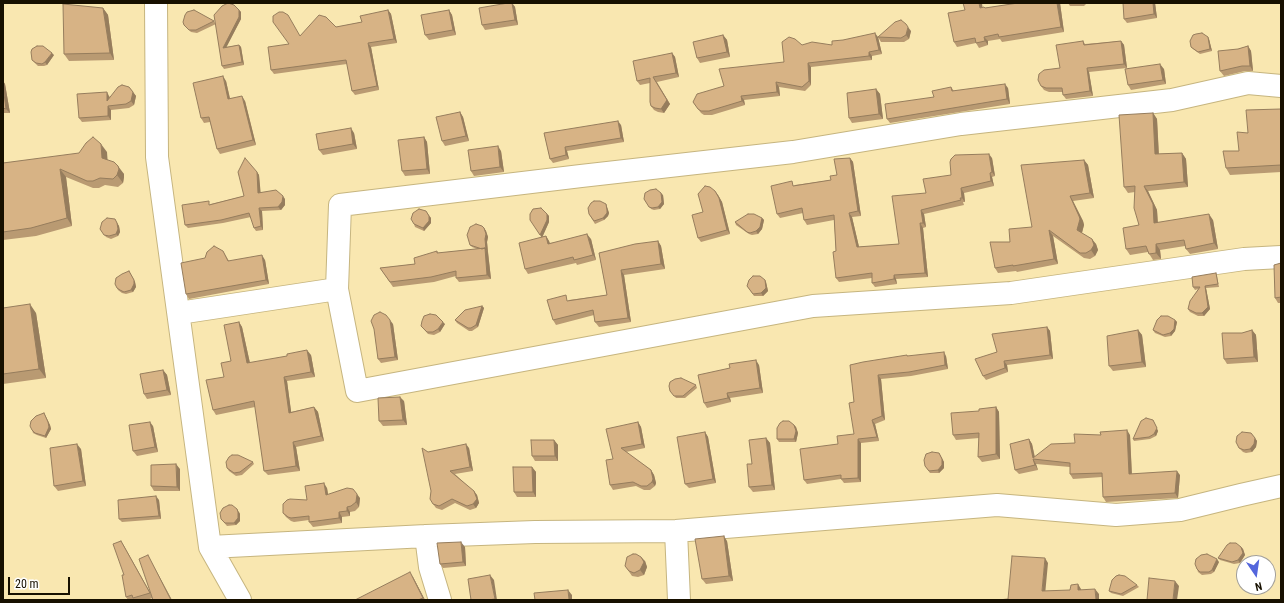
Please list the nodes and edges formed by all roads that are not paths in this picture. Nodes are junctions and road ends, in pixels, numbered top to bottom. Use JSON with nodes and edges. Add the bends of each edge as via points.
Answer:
{"nodes":[{"id":1,"x":156,"y":3,"type":"edge"},
{"id":2,"x":1281,"y":86,"type":"edge"},
{"id":3,"x":1281,"y":257,"type":"edge"},
{"id":4,"x":337,"y":289,"type":"junction"},
{"id":5,"x":179,"y":313,"type":"junction"},
{"id":6,"x":1281,"y":486,"type":"edge"},
{"id":7,"x":676,"y":531,"type":"junction"},
{"id":8,"x":426,"y":536,"type":"junction"},
{"id":9,"x":210,"y":547,"type":"junction"},
{"id":10,"x":240,"y":600,"type":"edge"},
{"id":11,"x":440,"y":600,"type":"edge"},
{"id":12,"x":679,"y":600,"type":"edge"}],
"edges":[{"from":1,"to":5,"type":"street","via":[[157,157]]},
{"from":2,"to":4,"type":"street","via":[[1248,83],[1172,100],[961,124],[793,152],[340,206]]},
{"from":3,"to":4,"type":"street","via":[[1244,259],[1011,293],[813,306],[357,391]]},
{"from":4,"to":5,"type":"street"},
{"from":5,"to":9,"type":"street"},
{"from":6,"to":7,"type":"street","via":[[1180,510],[1116,515],[997,505]]},
{"from":7,"to":8,"type":"street"},
{"from":7,"to":12,"type":"street"},
{"from":8,"to":9,"type":"street"},
{"from":8,"to":11,"type":"street","via":[[430,567]]},
{"from":9,"to":10,"type":"street"}]}
